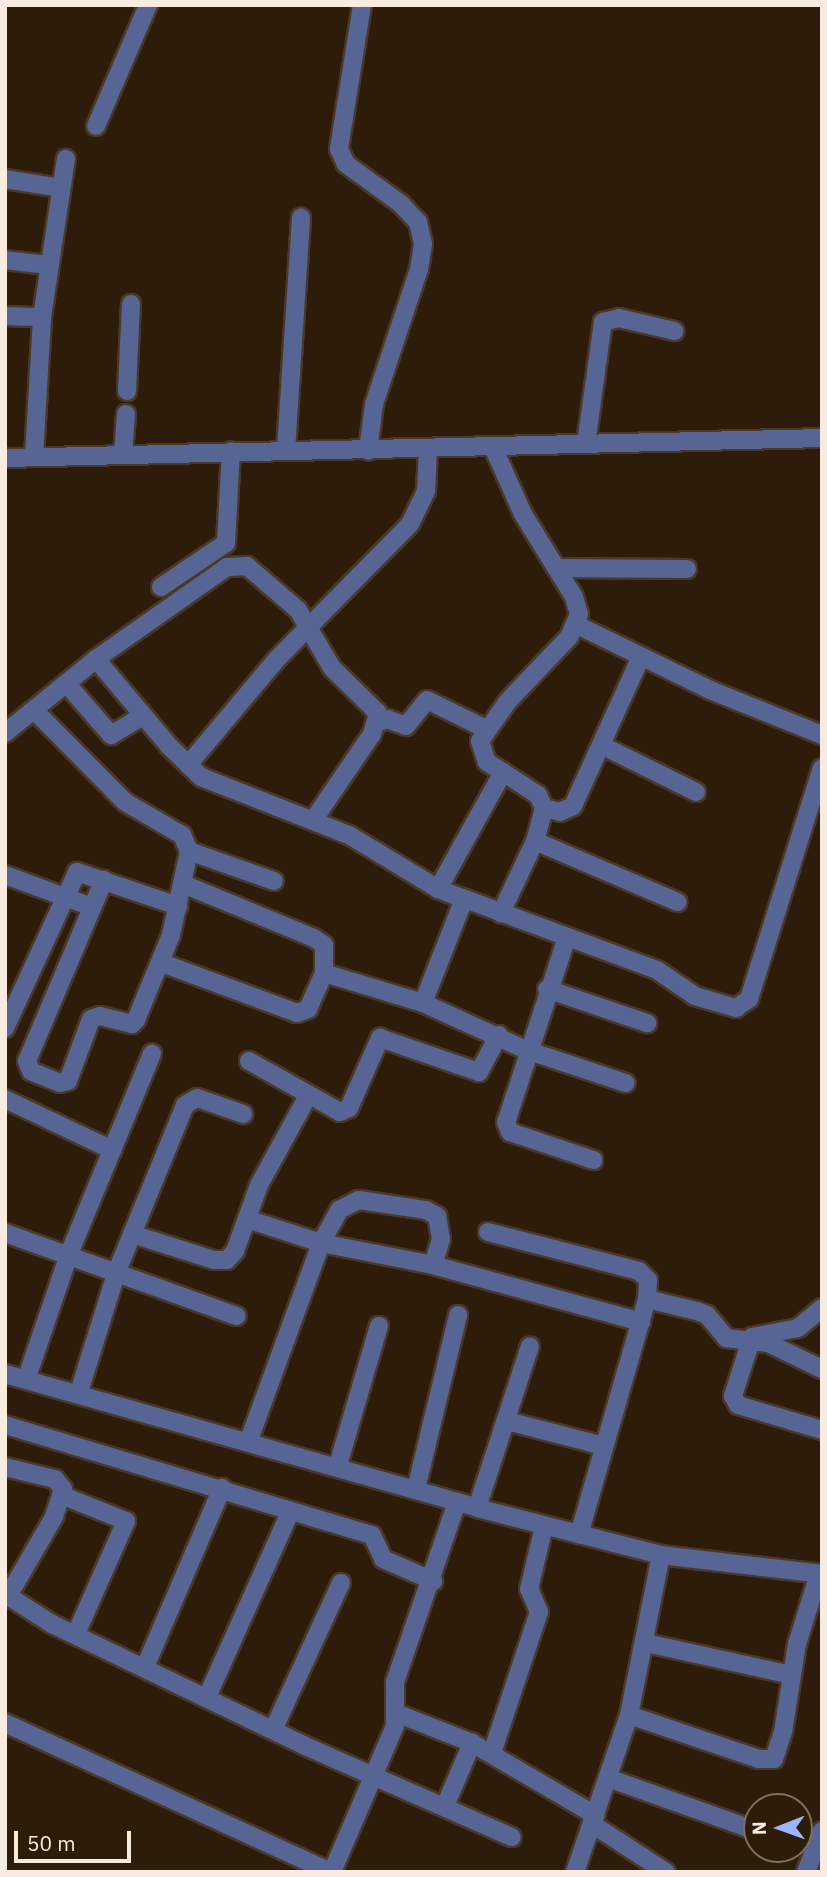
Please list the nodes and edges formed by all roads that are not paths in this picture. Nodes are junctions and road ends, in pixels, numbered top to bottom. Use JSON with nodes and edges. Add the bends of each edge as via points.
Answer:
{"nodes":[{"id":1,"x":362,"y":5,"type":"edge"},
{"id":2,"x":143,"y":6,"type":"edge"},
{"id":3,"x":96,"y":126,"type":"dead end"},
{"id":4,"x":66,"y":159,"type":"dead end"},
{"id":5,"x":5,"y":179,"type":"edge"},
{"id":6,"x":61,"y":188,"type":"junction"},
{"id":7,"x":301,"y":218,"type":"dead end"},
{"id":8,"x":5,"y":260,"type":"edge"},
{"id":9,"x":48,"y":264,"type":"junction"},
{"id":10,"x":131,"y":304,"type":"dead end"},
{"id":11,"x":5,"y":316,"type":"edge"},
{"id":12,"x":41,"y":317,"type":"junction"},
{"id":13,"x":674,"y":331,"type":"dead end"},
{"id":14,"x":127,"y":391,"type":"dead end"},
{"id":15,"x":126,"y":414,"type":"dead end"},
{"id":16,"x":822,"y":438,"type":"edge"},
{"id":17,"x":586,"y":444,"type":"junction"},
{"id":18,"x":493,"y":447,"type":"junction"},
{"id":19,"x":428,"y":449,"type":"junction"},
{"id":20,"x":286,"y":450,"type":"junction"},
{"id":21,"x":231,"y":451,"type":"junction"},
{"id":22,"x":368,"y":451,"type":"junction"},
{"id":23,"x":123,"y":454,"type":"junction"},
{"id":24,"x":34,"y":457,"type":"junction"},
{"id":25,"x":5,"y":458,"type":"edge"},
{"id":26,"x":556,"y":568,"type":"junction"},
{"id":27,"x":687,"y":569,"type":"dead end"},
{"id":28,"x":161,"y":587,"type":"dead end"},
{"id":29,"x":310,"y":624,"type":"junction"},
{"id":30,"x":577,"y":625,"type":"junction"},
{"id":31,"x":641,"y":657,"type":"junction"},
{"id":32,"x":96,"y":659,"type":"junction"},
{"id":33,"x":66,"y":683,"type":"junction"},
{"id":34,"x":34,"y":710,"type":"junction"},
{"id":35,"x":143,"y":716,"type":"junction"},
{"id":36,"x":379,"y":722,"type":"junction"},
{"id":37,"x":486,"y":729,"type":"junction"},
{"id":38,"x":5,"y":733,"type":"edge"},
{"id":39,"x":822,"y":734,"type":"edge"},
{"id":40,"x":601,"y":745,"type":"junction"},
{"id":41,"x":188,"y":765,"type":"junction"},
{"id":42,"x":822,"y":768,"type":"edge"},
{"id":43,"x":503,"y":772,"type":"junction"},
{"id":44,"x":696,"y":792,"type":"dead end"},
{"id":45,"x":544,"y":808,"type":"junction"},
{"id":46,"x":314,"y":820,"type":"junction"},
{"id":47,"x":535,"y":841,"type":"junction"},
{"id":48,"x":189,"y":851,"type":"junction"},
{"id":49,"x":5,"y":875,"type":"edge"},
{"id":50,"x":104,"y":880,"type":"junction"},
{"id":51,"x":274,"y":881,"type":"dead end"},
{"id":52,"x":183,"y":884,"type":"junction"},
{"id":53,"x":438,"y":889,"type":"junction"},
{"id":54,"x":65,"y":896,"type":"junction"},
{"id":55,"x":464,"y":899,"type":"junction"},
{"id":56,"x":677,"y":902,"type":"dead end"},
{"id":57,"x":92,"y":906,"type":"junction"},
{"id":58,"x":178,"y":906,"type":"junction"},
{"id":59,"x":501,"y":913,"type":"junction"},
{"id":60,"x":567,"y":937,"type":"junction"},
{"id":61,"x":162,"y":963,"type":"junction"},
{"id":62,"x":324,"y":973,"type":"junction"},
{"id":63,"x":547,"y":989,"type":"junction"},
{"id":64,"x":423,"y":1003,"type":"junction"},
{"id":65,"x":647,"y":1023,"type":"dead end"},
{"id":66,"x":5,"y":1028,"type":"edge"},
{"id":67,"x":499,"y":1035,"type":"junction"},
{"id":68,"x":526,"y":1050,"type":"junction"},
{"id":69,"x":152,"y":1054,"type":"dead end"},
{"id":70,"x":249,"y":1061,"type":"dead end"},
{"id":71,"x":626,"y":1083,"type":"dead end"},
{"id":72,"x":308,"y":1096,"type":"junction"},
{"id":73,"x":5,"y":1098,"type":"edge"},
{"id":74,"x":243,"y":1114,"type":"dead end"},
{"id":75,"x":112,"y":1150,"type":"junction"},
{"id":76,"x":593,"y":1160,"type":"dead end"},
{"id":77,"x":247,"y":1219,"type":"junction"},
{"id":78,"x":5,"y":1233,"type":"edge"},
{"id":79,"x":488,"y":1233,"type":"dead end"},
{"id":80,"x":132,"y":1234,"type":"junction"},
{"id":81,"x":321,"y":1243,"type":"junction"},
{"id":82,"x":69,"y":1254,"type":"junction"},
{"id":83,"x":433,"y":1265,"type":"junction"},
{"id":84,"x":117,"y":1271,"type":"junction"},
{"id":85,"x":647,"y":1298,"type":"junction"},
{"id":86,"x":822,"y":1308,"type":"edge"},
{"id":87,"x":458,"y":1315,"type":"dead end"},
{"id":88,"x":237,"y":1316,"type":"dead end"},
{"id":89,"x":640,"y":1322,"type":"junction"},
{"id":90,"x":379,"y":1326,"type":"dead end"},
{"id":91,"x":748,"y":1342,"type":"junction"},
{"id":92,"x":530,"y":1346,"type":"dead end"},
{"id":93,"x":822,"y":1369,"type":"edge"},
{"id":94,"x":5,"y":1374,"type":"edge"},
{"id":95,"x":27,"y":1377,"type":"junction"},
{"id":96,"x":79,"y":1392,"type":"junction"},
{"id":97,"x":507,"y":1421,"type":"junction"},
{"id":98,"x":5,"y":1425,"type":"edge"},
{"id":99,"x":822,"y":1430,"type":"edge"},
{"id":100,"x":249,"y":1440,"type":"junction"},
{"id":101,"x":604,"y":1446,"type":"junction"},
{"id":102,"x":338,"y":1465,"type":"junction"},
{"id":103,"x":5,"y":1467,"type":"edge"},
{"id":104,"x":222,"y":1488,"type":"junction"},
{"id":105,"x":416,"y":1489,"type":"junction"},
{"id":106,"x":61,"y":1495,"type":"junction"},
{"id":107,"x":457,"y":1502,"type":"junction"},
{"id":108,"x":477,"y":1508,"type":"junction"},
{"id":109,"x":290,"y":1511,"type":"junction"},
{"id":110,"x":544,"y":1526,"type":"junction"},
{"id":111,"x":579,"y":1534,"type":"junction"},
{"id":112,"x":661,"y":1555,"type":"junction"},
{"id":113,"x":820,"y":1574,"type":"edge"},
{"id":114,"x":433,"y":1581,"type":"junction"},
{"id":115,"x":341,"y":1584,"type":"dead end"},
{"id":116,"x":7,"y":1595,"type":"edge"},
{"id":117,"x":76,"y":1634,"type":"junction"},
{"id":118,"x":646,"y":1643,"type":"junction"},
{"id":119,"x":145,"y":1667,"type":"junction"},
{"id":120,"x":791,"y":1675,"type":"junction"},
{"id":121,"x":207,"y":1697,"type":"junction"},
{"id":122,"x":396,"y":1713,"type":"junction"},
{"id":123,"x":629,"y":1715,"type":"junction"},
{"id":124,"x":5,"y":1723,"type":"edge"},
{"id":125,"x":273,"y":1730,"type":"junction"},
{"id":126,"x":472,"y":1742,"type":"junction"},
{"id":127,"x":492,"y":1753,"type":"junction"},
{"id":128,"x":374,"y":1774,"type":"junction"},
{"id":129,"x":608,"y":1778,"type":"junction"},
{"id":130,"x":445,"y":1806,"type":"junction"},
{"id":131,"x":593,"y":1820,"type":"junction"},
{"id":132,"x":743,"y":1826,"type":"edge"},
{"id":133,"x":512,"y":1838,"type":"dead end"},
{"id":134,"x":331,"y":1872,"type":"edge"},
{"id":135,"x":575,"y":1872,"type":"edge"},
{"id":136,"x":666,"y":1872,"type":"edge"}],
"edges":[{"from":1,"to":22,"type":"street","via":[[339,149],[346,164],[418,222],[423,244],[374,404]]},
{"from":2,"to":3,"type":"street"},
{"from":4,"to":6,"type":"street"},
{"from":5,"to":6,"type":"street"},
{"from":6,"to":9,"type":"street"},
{"from":7,"to":20,"type":"street"},
{"from":8,"to":9,"type":"street"},
{"from":9,"to":12,"type":"street"},
{"from":10,"to":14,"type":"street"},
{"from":11,"to":12,"type":"street"},
{"from":12,"to":24,"type":"street"},
{"from":13,"to":17,"type":"street","via":[[619,318],[603,322]]},
{"from":15,"to":23,"type":"street"},
{"from":16,"to":17,"type":"street"},
{"from":17,"to":18,"type":"street"},
{"from":18,"to":19,"type":"street"},
{"from":18,"to":26,"type":"street","via":[[523,514]]},
{"from":19,"to":22,"type":"street"},
{"from":19,"to":29,"type":"street","via":[[422,507]]},
{"from":20,"to":21,"type":"street"},
{"from":20,"to":22,"type":"street"},
{"from":21,"to":23,"type":"street"},
{"from":21,"to":28,"type":"street","via":[[226,543]]},
{"from":23,"to":24,"type":"street"},
{"from":24,"to":25,"type":"street"},
{"from":26,"to":27,"type":"street"},
{"from":26,"to":30,"type":"street","via":[[575,597]]},
{"from":29,"to":32,"type":"street","via":[[247,566],[237,564]]},
{"from":29,"to":36,"type":"street","via":[[331,667],[372,705]]},
{"from":29,"to":41,"type":"street"},
{"from":30,"to":31,"type":"street"},
{"from":30,"to":37,"type":"street"},
{"from":31,"to":39,"type":"street"},
{"from":31,"to":40,"type":"street"},
{"from":32,"to":33,"type":"street"},
{"from":32,"to":35,"type":"street"},
{"from":33,"to":34,"type":"street"},
{"from":33,"to":35,"type":"street","via":[[111,734]]},
{"from":34,"to":38,"type":"street"},
{"from":34,"to":48,"type":"street","via":[[125,802],[182,835]]},
{"from":35,"to":41,"type":"street"},
{"from":36,"to":37,"type":"street","via":[[387,719],[406,726],[427,700]]},
{"from":36,"to":46,"type":"street"},
{"from":37,"to":43,"type":"street","via":[[481,752]]},
{"from":40,"to":44,"type":"street"},
{"from":40,"to":45,"type":"street","via":[[573,806],[560,812]]},
{"from":41,"to":46,"type":"street","via":[[223,788]]},
{"from":42,"to":60,"type":"street","via":[[743,1006],[710,1002],[657,970]]},
{"from":43,"to":45,"type":"street","via":[[538,795]]},
{"from":43,"to":53,"type":"street"},
{"from":45,"to":47,"type":"street"},
{"from":46,"to":53,"type":"street","via":[[349,835]]},
{"from":47,"to":56,"type":"street"},
{"from":47,"to":59,"type":"street"},
{"from":48,"to":51,"type":"street"},
{"from":48,"to":52,"type":"street"},
{"from":49,"to":54,"type":"street"},
{"from":50,"to":54,"type":"street","via":[[77,872]]},
{"from":50,"to":57,"type":"street"},
{"from":50,"to":58,"type":"street"},
{"from":52,"to":58,"type":"street"},
{"from":52,"to":62,"type":"street","via":[[314,938],[324,945]]},
{"from":53,"to":55,"type":"street"},
{"from":54,"to":57,"type":"street"},
{"from":54,"to":66,"type":"street"},
{"from":55,"to":59,"type":"street"},
{"from":55,"to":64,"type":"street"},
{"from":57,"to":61,"type":"street","via":[[27,1061],[31,1071],[66,1083],[91,1018],[132,1024]]},
{"from":58,"to":61,"type":"street"},
{"from":59,"to":60,"type":"street"},
{"from":60,"to":63,"type":"street"},
{"from":61,"to":62,"type":"street","via":[[297,1013],[308,1009]]},
{"from":62,"to":64,"type":"street"},
{"from":63,"to":65,"type":"street"},
{"from":63,"to":68,"type":"street"},
{"from":64,"to":67,"type":"street"},
{"from":67,"to":68,"type":"street"},
{"from":67,"to":72,"type":"street","via":[[478,1072],[380,1038],[345,1111]]},
{"from":68,"to":71,"type":"street"},
{"from":68,"to":76,"type":"street","via":[[507,1128]]},
{"from":69,"to":75,"type":"street"},
{"from":70,"to":72,"type":"street"},
{"from":72,"to":77,"type":"street","via":[[279,1145]]},
{"from":73,"to":75,"type":"street"},
{"from":74,"to":80,"type":"street","via":[[191,1098]]},
{"from":75,"to":82,"type":"street"},
{"from":77,"to":80,"type":"street","via":[[227,1260]]},
{"from":77,"to":81,"type":"street"},
{"from":78,"to":82,"type":"street"},
{"from":79,"to":85,"type":"street","via":[[639,1271],[648,1280]]},
{"from":80,"to":84,"type":"street"},
{"from":81,"to":83,"type":"street"},
{"from":81,"to":83,"type":"street","via":[[348,1203],[373,1201],[426,1210],[437,1216],[442,1228]]},
{"from":81,"to":100,"type":"street"},
{"from":82,"to":84,"type":"street"},
{"from":82,"to":95,"type":"street"},
{"from":83,"to":89,"type":"street"},
{"from":84,"to":88,"type":"street"},
{"from":84,"to":96,"type":"street"},
{"from":85,"to":89,"type":"street"},
{"from":85,"to":91,"type":"street","via":[[697,1311],[713,1321],[721,1336]]},
{"from":86,"to":91,"type":"street","via":[[797,1328]]},
{"from":87,"to":105,"type":"street"},
{"from":89,"to":101,"type":"street"},
{"from":90,"to":102,"type":"street"},
{"from":91,"to":93,"type":"street","via":[[768,1343]]},
{"from":91,"to":99,"type":"street","via":[[734,1402]]},
{"from":92,"to":97,"type":"street"},
{"from":94,"to":95,"type":"street"},
{"from":95,"to":96,"type":"street"},
{"from":96,"to":100,"type":"street"},
{"from":97,"to":101,"type":"street"},
{"from":97,"to":108,"type":"street"},
{"from":98,"to":104,"type":"street"},
{"from":100,"to":102,"type":"street"},
{"from":101,"to":111,"type":"street"},
{"from":102,"to":105,"type":"street"},
{"from":103,"to":106,"type":"street","via":[[55,1479],[61,1483]]},
{"from":104,"to":109,"type":"street"},
{"from":104,"to":119,"type":"street"},
{"from":105,"to":107,"type":"street"},
{"from":106,"to":116,"type":"street","via":[[41,1542]]},
{"from":106,"to":117,"type":"street","via":[[126,1521]]},
{"from":107,"to":108,"type":"street"},
{"from":107,"to":114,"type":"street"},
{"from":108,"to":110,"type":"street"},
{"from":109,"to":114,"type":"street","via":[[372,1535],[378,1555]]},
{"from":109,"to":121,"type":"street"},
{"from":110,"to":111,"type":"street"},
{"from":110,"to":127,"type":"street","via":[[529,1588],[539,1612]]},
{"from":111,"to":112,"type":"street"},
{"from":112,"to":113,"type":"street"},
{"from":112,"to":118,"type":"street"},
{"from":113,"to":120,"type":"street"},
{"from":114,"to":122,"type":"street","via":[[395,1682]]},
{"from":115,"to":125,"type":"street"},
{"from":116,"to":117,"type":"street"},
{"from":117,"to":119,"type":"street"},
{"from":118,"to":120,"type":"street"},
{"from":118,"to":123,"type":"street"},
{"from":119,"to":121,"type":"street"},
{"from":120,"to":123,"type":"street","via":[[778,1754],[768,1761]]},
{"from":121,"to":125,"type":"street"},
{"from":122,"to":126,"type":"street"},
{"from":122,"to":128,"type":"street"},
{"from":123,"to":129,"type":"street"},
{"from":124,"to":134,"type":"street"},
{"from":125,"to":128,"type":"street"},
{"from":126,"to":127,"type":"street"},
{"from":126,"to":130,"type":"street"},
{"from":127,"to":131,"type":"street"},
{"from":128,"to":130,"type":"street"},
{"from":128,"to":134,"type":"street"},
{"from":129,"to":131,"type":"street"},
{"from":129,"to":132,"type":"street"},
{"from":130,"to":133,"type":"street"},
{"from":131,"to":135,"type":"street"},
{"from":131,"to":136,"type":"street"}]}
